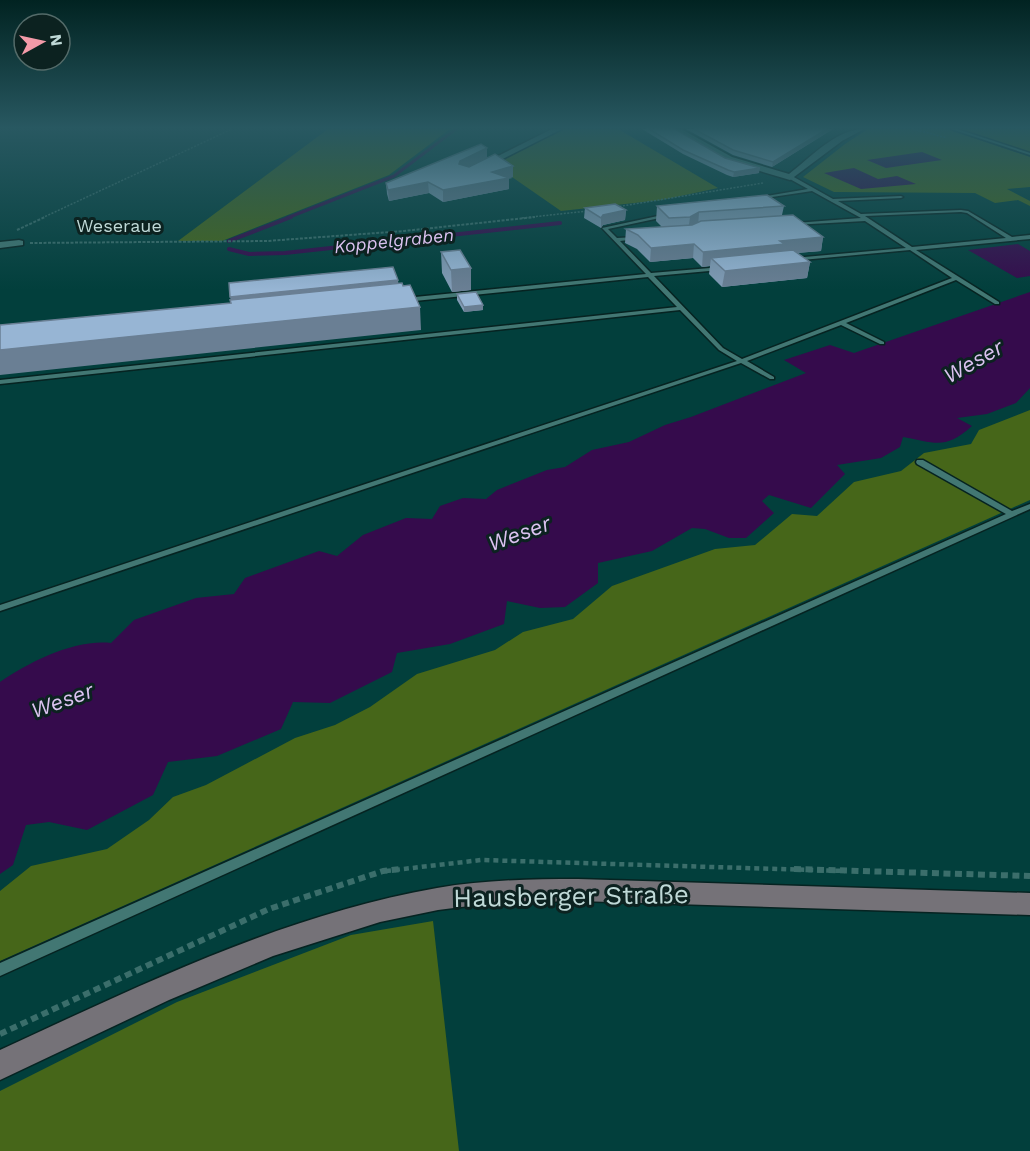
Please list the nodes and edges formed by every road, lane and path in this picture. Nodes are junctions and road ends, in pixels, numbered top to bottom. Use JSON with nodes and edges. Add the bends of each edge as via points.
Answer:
{"nodes":[{"id":1,"x":118,"y":183,"type":"edge"},
{"id":2,"x":761,"y":183,"type":"edge"},
{"id":3,"x":801,"y":183,"type":"edge"},
{"id":4,"x":814,"y":189,"type":"junction"},
{"id":5,"x":901,"y":196,"type":"dead end"},
{"id":6,"x":758,"y":199,"type":"edge"},
{"id":7,"x":834,"y":200,"type":"junction"},
{"id":8,"x":607,"y":209,"type":"edge"},
{"id":9,"x":595,"y":210,"type":"edge"},
{"id":10,"x":669,"y":214,"type":"edge"},
{"id":11,"x":863,"y":217,"type":"junction"},
{"id":12,"x":647,"y":218,"type":"junction"},
{"id":13,"x":653,"y":224,"type":"dead end"},
{"id":14,"x":790,"y":224,"type":"edge"},
{"id":15,"x":11,"y":233,"type":"dead end"},
{"id":16,"x":1030,"y":237,"type":"edge"},
{"id":17,"x":646,"y":238,"type":"edge"},
{"id":18,"x":1011,"y":239,"type":"junction"},
{"id":19,"x":616,"y":240,"type":"junction"},
{"id":20,"x":19,"y":243,"type":"joint"},
{"id":21,"x":0,"y":245,"type":"edge"},
{"id":22,"x":910,"y":249,"type":"junction"},
{"id":23,"x":780,"y":262,"type":"edge"},
{"id":24,"x":733,"y":267,"type":"edge"},
{"id":25,"x":650,"y":275,"type":"junction"},
{"id":26,"x":956,"y":278,"type":"junction"},
{"id":27,"x":393,"y":302,"type":"edge"},
{"id":28,"x":997,"y":303,"type":"dead end"},
{"id":29,"x":681,"y":308,"type":"junction"},
{"id":30,"x":843,"y":324,"type":"junction"},
{"id":31,"x":882,"y":343,"type":"dead end"},
{"id":32,"x":742,"y":361,"type":"junction"},
{"id":33,"x":772,"y":378,"type":"dead end"},
{"id":34,"x":0,"y":382,"type":"edge"},
{"id":35,"x":920,"y":462,"type":"dead end"},
{"id":36,"x":1030,"y":506,"type":"edge"},
{"id":37,"x":1012,"y":514,"type":"junction"},
{"id":38,"x":0,"y":608,"type":"edge"},
{"id":39,"x":1030,"y":904,"type":"edge"},
{"id":40,"x":0,"y":970,"type":"edge"},
{"id":41,"x":0,"y":1065,"type":"edge"}],
"edges":[{"from":1,"to":15,"type":"path"},
{"from":2,"to":8,"type":"path"},
{"from":3,"to":4,"type":"lane"},
{"from":4,"to":6,"type":"lane"},
{"from":4,"to":7,"type":"lane"},
{"from":5,"to":7,"type":"lane"},
{"from":7,"to":11,"type":"lane"},
{"from":9,"to":20,"type":"path","name":"Weseraue","via":[[404,231],[239,242]]},
{"from":10,"to":12,"type":"lane"},
{"from":11,"to":14,"type":"lane"},
{"from":11,"to":18,"type":"lane","via":[[968,212]]},
{"from":11,"to":22,"type":"lane"},
{"from":12,"to":13,"type":"lane"},
{"from":12,"to":19,"type":"lane","via":[[605,228]]},
{"from":16,"to":18,"type":"lane"},
{"from":17,"to":19,"type":"lane"},
{"from":18,"to":22,"type":"lane"},
{"from":19,"to":25,"type":"lane"},
{"from":20,"to":21,"type":"street"},
{"from":22,"to":23,"type":"lane"},
{"from":22,"to":26,"type":"lane"},
{"from":24,"to":25,"type":"lane"},
{"from":25,"to":27,"type":"lane"},
{"from":25,"to":29,"type":"lane"},
{"from":26,"to":28,"type":"lane"},
{"from":26,"to":30,"type":"lane"},
{"from":29,"to":32,"type":"lane","via":[[721,349]]},
{"from":29,"to":34,"type":"lane"},
{"from":30,"to":31,"type":"lane"},
{"from":30,"to":32,"type":"lane"},
{"from":32,"to":33,"type":"lane"},
{"from":32,"to":38,"type":"lane"},
{"from":35,"to":37,"type":"lane"},
{"from":36,"to":37,"type":"lane"},
{"from":37,"to":40,"type":"lane"},
{"from":39,"to":41,"type":"main road","name":"Hausberger Straße","via":[[590,890],[438,899],[356,917],[216,966]]}]}
